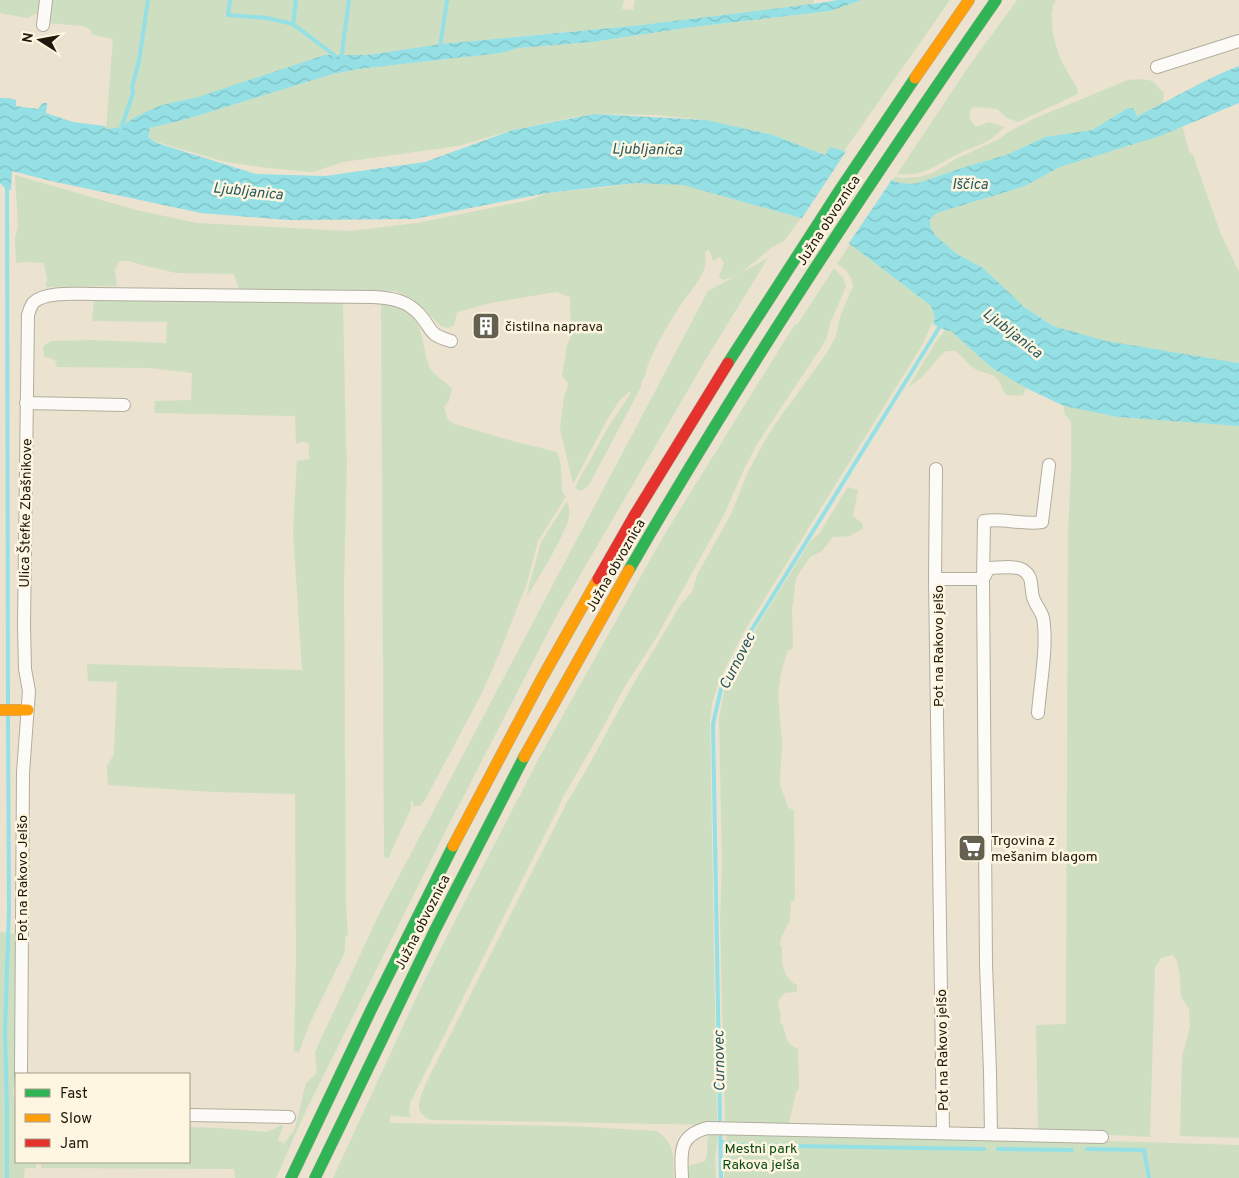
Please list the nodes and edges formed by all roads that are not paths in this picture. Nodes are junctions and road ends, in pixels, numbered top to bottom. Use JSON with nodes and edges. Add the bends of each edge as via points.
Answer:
{"nodes":[{"id":1,"x":46,"y":0,"type":"edge"},
{"id":2,"x":969,"y":0,"type":"edge"},
{"id":3,"x":996,"y":0,"type":"edge"},
{"id":4,"x":43,"y":25,"type":"dead end"},
{"id":5,"x":1239,"y":40,"type":"edge"},
{"id":6,"x":1157,"y":67,"type":"dead end"},
{"id":7,"x":451,"y":341,"type":"dead end"},
{"id":8,"x":26,"y":403,"type":"junction"},
{"id":9,"x":124,"y":405,"type":"dead end"},
{"id":10,"x":1049,"y":465,"type":"dead end"},
{"id":11,"x":936,"y":469,"type":"dead end"},
{"id":12,"x":983,"y":579,"type":"junction"},
{"id":13,"x":935,"y":580,"type":"junction"},
{"id":14,"x":5,"y":710,"type":"edge"},
{"id":15,"x":28,"y":710,"type":"junction"},
{"id":16,"x":1038,"y":713,"type":"dead end"},
{"id":17,"x":21,"y":1073,"type":"edge"},
{"id":18,"x":190,"y":1115,"type":"edge"},
{"id":19,"x":290,"y":1117,"type":"dead end"},
{"id":20,"x":944,"y":1133,"type":"junction"},
{"id":21,"x":991,"y":1134,"type":"junction"},
{"id":22,"x":1102,"y":1137,"type":"dead end"},
{"id":23,"x":291,"y":1178,"type":"edge"},
{"id":24,"x":316,"y":1178,"type":"edge"},
{"id":25,"x":682,"y":1178,"type":"edge"}],
"edges":[{"from":1,"to":4,"type":"street"},
{"from":2,"to":23,"type":"main road","name":"Južna obvoznica","via":[[768,299],[633,519],[455,841]]},
{"from":3,"to":24,"type":"main road","name":"Južna obvoznica","via":[[788,309],[654,528],[504,795],[422,956]]},
{"from":5,"to":6,"type":"street"},
{"from":7,"to":8,"type":"street","name":"Ulica Štefke Zbašnikove","via":[[431,332],[420,315],[394,298],[52,295],[33,303],[28,314]]},
{"from":8,"to":9,"type":"street"},
{"from":8,"to":15,"type":"street","name":"Ulica Štefke Zbašnikove","via":[[24,624]]},
{"from":10,"to":12,"type":"street","via":[[1042,522],[984,521]]},
{"from":11,"to":13,"type":"street"},
{"from":12,"to":13,"type":"street","name":"Pot na Rakovo jelšo"},
{"from":12,"to":16,"type":"street","via":[[989,568],[1021,568],[1032,582],[1034,600],[1044,624]]},
{"from":12,"to":21,"type":"street","via":[[986,964]]},
{"from":13,"to":20,"type":"street","name":"Pot na Rakovo jelšo"},
{"from":14,"to":15,"type":"main road"},
{"from":15,"to":17,"type":"street","name":"Pot na Rakovo Jelšo","via":[[23,783]]},
{"from":18,"to":19,"type":"street"},
{"from":20,"to":21,"type":"street"},
{"from":20,"to":25,"type":"street","via":[[708,1128],[686,1139]]},
{"from":21,"to":22,"type":"street"}]}
